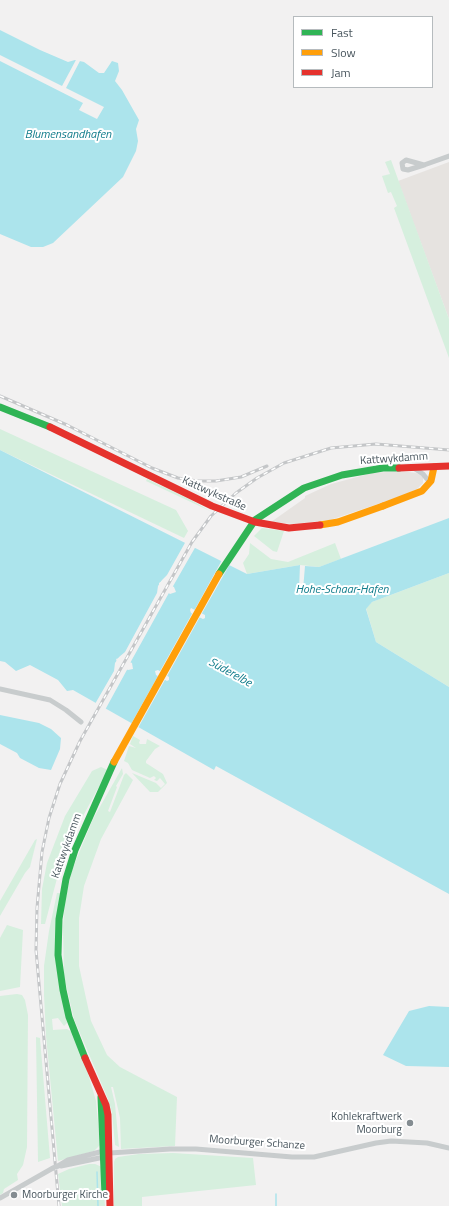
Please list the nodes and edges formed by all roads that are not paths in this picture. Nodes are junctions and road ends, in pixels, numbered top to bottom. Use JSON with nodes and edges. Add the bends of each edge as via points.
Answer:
{"nodes":[{"id":1,"x":449,"y":156,"type":"edge"},
{"id":2,"x":424,"y":165,"type":"dead end"},
{"id":3,"x":0,"y":407,"type":"edge"},
{"id":4,"x":449,"y":466,"type":"edge"},
{"id":5,"x":411,"y":467,"type":"junction"},
{"id":6,"x":434,"y":467,"type":"junction"},
{"id":7,"x":427,"y":482,"type":"junction"},
{"id":8,"x":0,"y":690,"type":"edge"},
{"id":9,"x":81,"y":722,"type":"dead end"},
{"id":10,"x":449,"y":1148,"type":"edge"},
{"id":11,"x":106,"y":1154,"type":"junction"},
{"id":12,"x":0,"y":1198,"type":"edge"},
{"id":13,"x":108,"y":1206,"type":"edge"}],
"edges":[{"from":1,"to":2,"type":"street"},
{"from":3,"to":7,"type":"main road","name":"Kattwykstraße","bridge":true,"via":[[50,427],[212,506],[256,522],[289,528],[338,522],[418,493]]},
{"from":4,"to":6,"type":"main road","name":"Kattwykdamm"},
{"from":5,"to":6,"type":"main road","name":"Kattwykdamm"},
{"from":5,"to":7,"type":"street","via":[[423,474]]},
{"from":5,"to":11,"type":"main road","name":"Kattwykdamm","via":[[366,470],[319,483],[279,504],[249,529],[226,562],[133,727],[101,790],[75,850],[66,879],[59,919],[58,954],[65,1001],[76,1036],[108,1115]]},
{"from":6,"to":7,"type":"main road","via":[[433,477]]},
{"from":8,"to":9,"type":"street","via":[[50,700]]},
{"from":10,"to":11,"type":"street","name":"Moorburger Schanze","via":[[427,1142],[391,1141],[314,1157],[196,1149],[141,1150]]},
{"from":11,"to":12,"type":"street","name":"Moorburger Schanze","via":[[56,1167]]},
{"from":11,"to":13,"type":"main road","name":"Kattwykdamm"}]}
